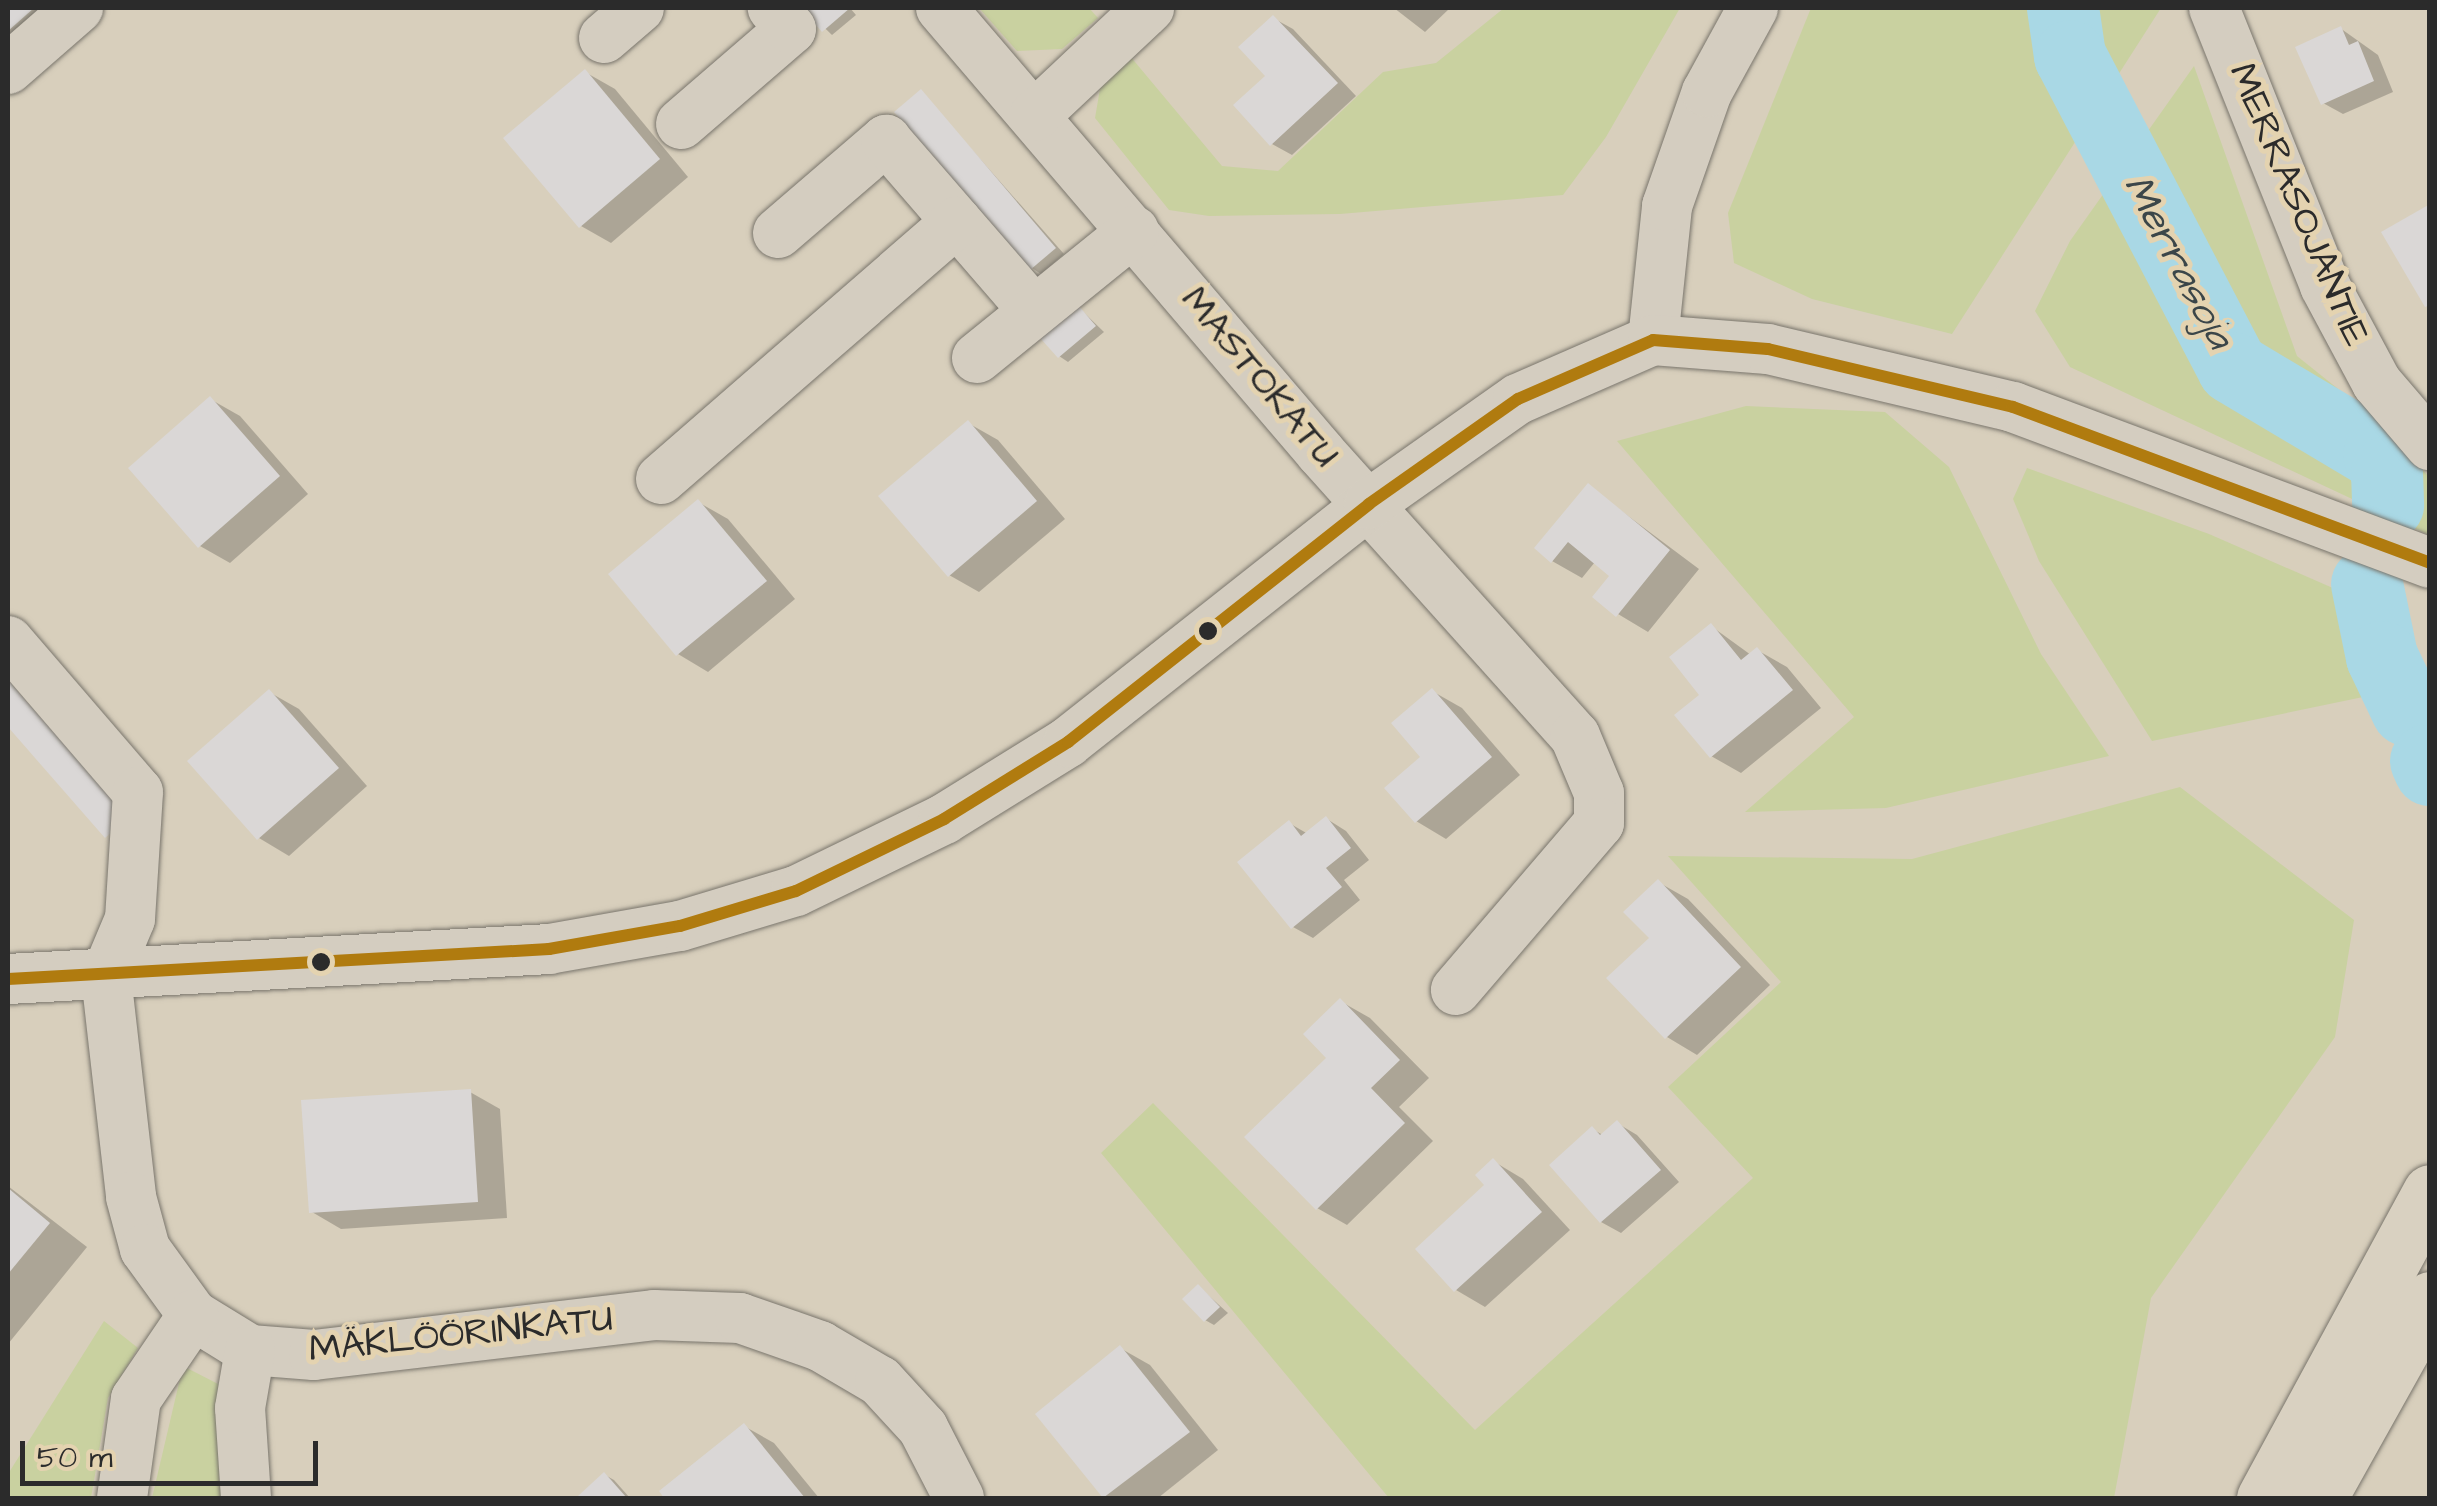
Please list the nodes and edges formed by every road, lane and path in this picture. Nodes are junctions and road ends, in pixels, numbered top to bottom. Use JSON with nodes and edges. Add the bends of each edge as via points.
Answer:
{"nodes":[{"id":1,"x":78,"y":8,"type":"edge"},
{"id":2,"x":772,"y":8,"type":"edge"},
{"id":3,"x":940,"y":8,"type":"edge"},
{"id":4,"x":1149,"y":8,"type":"edge"},
{"id":5,"x":1754,"y":8,"type":"edge"},
{"id":6,"x":2214,"y":8,"type":"edge"},
{"id":7,"x":8,"y":69,"type":"edge"},
{"id":8,"x":1034,"y":116,"type":"junction"},
{"id":9,"x":681,"y":124,"type":"dead end"},
{"id":10,"x":957,"y":222,"type":"junction"},
{"id":11,"x":1134,"y":231,"type":"junction"},
{"id":12,"x":778,"y":233,"type":"dead end"},
{"id":13,"x":1034,"y":311,"type":"junction"},
{"id":14,"x":1653,"y":340,"type":"junction"},
{"id":15,"x":977,"y":358,"type":"dead end"},
{"id":16,"x":2430,"y":445,"type":"edge"},
{"id":17,"x":661,"y":480,"type":"dead end"},
{"id":18,"x":2230,"y":491,"type":"junction"},
{"id":19,"x":1369,"y":504,"type":"junction"},
{"id":20,"x":2430,"y":563,"type":"edge"},
{"id":21,"x":2430,"y":601,"type":"edge"},
{"id":22,"x":8,"y":641,"type":"edge"},
{"id":23,"x":106,"y":976,"type":"junction"},
{"id":24,"x":8,"y":979,"type":"edge"},
{"id":25,"x":1456,"y":990,"type":"dead end"},
{"id":26,"x":2430,"y":1192,"type":"edge"},
{"id":27,"x":2430,"y":1298,"type":"edge"},
{"id":28,"x":193,"y":1315,"type":"junction"},
{"id":29,"x":250,"y":1350,"type":"junction"},
{"id":30,"x":122,"y":1498,"type":"edge"},
{"id":31,"x":246,"y":1498,"type":"edge"},
{"id":32,"x":959,"y":1498,"type":"edge"},
{"id":33,"x":2264,"y":1498,"type":"edge"},
{"id":34,"x":2319,"y":1498,"type":"edge"}],
"edges":[{"from":1,"to":7,"type":"street"},
{"from":2,"to":9,"type":"street","via":[[791,29]]},
{"from":3,"to":8,"type":"street","name":"MASTOKATU"},
{"from":4,"to":8,"type":"street"},
{"from":5,"to":14,"type":"street","via":[[1708,92],[1667,206]]},
{"from":6,"to":16,"type":"street","name":"MERRASOJANTIE","via":[[2325,286],[2377,383]]},
{"from":8,"to":11,"type":"street","name":"MASTOKATU"},
{"from":10,"to":12,"type":"street","via":[[886,140]]},
{"from":10,"to":13,"type":"street"},
{"from":10,"to":17,"type":"street"},
{"from":11,"to":13,"type":"street"},
{"from":11,"to":19,"type":"street","name":"MASTOKATU"},
{"from":13,"to":15,"type":"street"},
{"from":14,"to":18,"type":"street","via":[[1768,350],[1925,383],[2013,408]]},
{"from":14,"to":19,"type":"street","via":[[1518,399]]},
{"from":18,"to":20,"type":"street"},
{"from":18,"to":21,"type":"street"},
{"from":19,"to":23,"type":"street","via":[[1068,742],[944,818],[796,892],[680,926],[549,949]]},
{"from":19,"to":25,"type":"street","name":"MASTOKATU","via":[[1575,736],[1598,793],[1598,823]]},
{"from":22,"to":23,"type":"street","via":[[138,792],[130,919]]},
{"from":23,"to":24,"type":"street"},
{"from":23,"to":28,"type":"street","name":"MÄKLÖÖRINKATU","via":[[131,1198],[145,1250]]},
{"from":26,"to":33,"type":"highway"},
{"from":27,"to":34,"type":"highway"},
{"from":28,"to":29,"type":"street","name":"MÄKLÖÖRINKATU"},
{"from":28,"to":30,"type":"street","via":[[136,1399]]},
{"from":29,"to":31,"type":"street","via":[[240,1408]]},
{"from":29,"to":32,"type":"street","name":"MÄKLÖÖRINKATU","via":[[314,1355],[654,1315],[740,1318],[820,1346],[880,1381],[923,1428]]}]}
